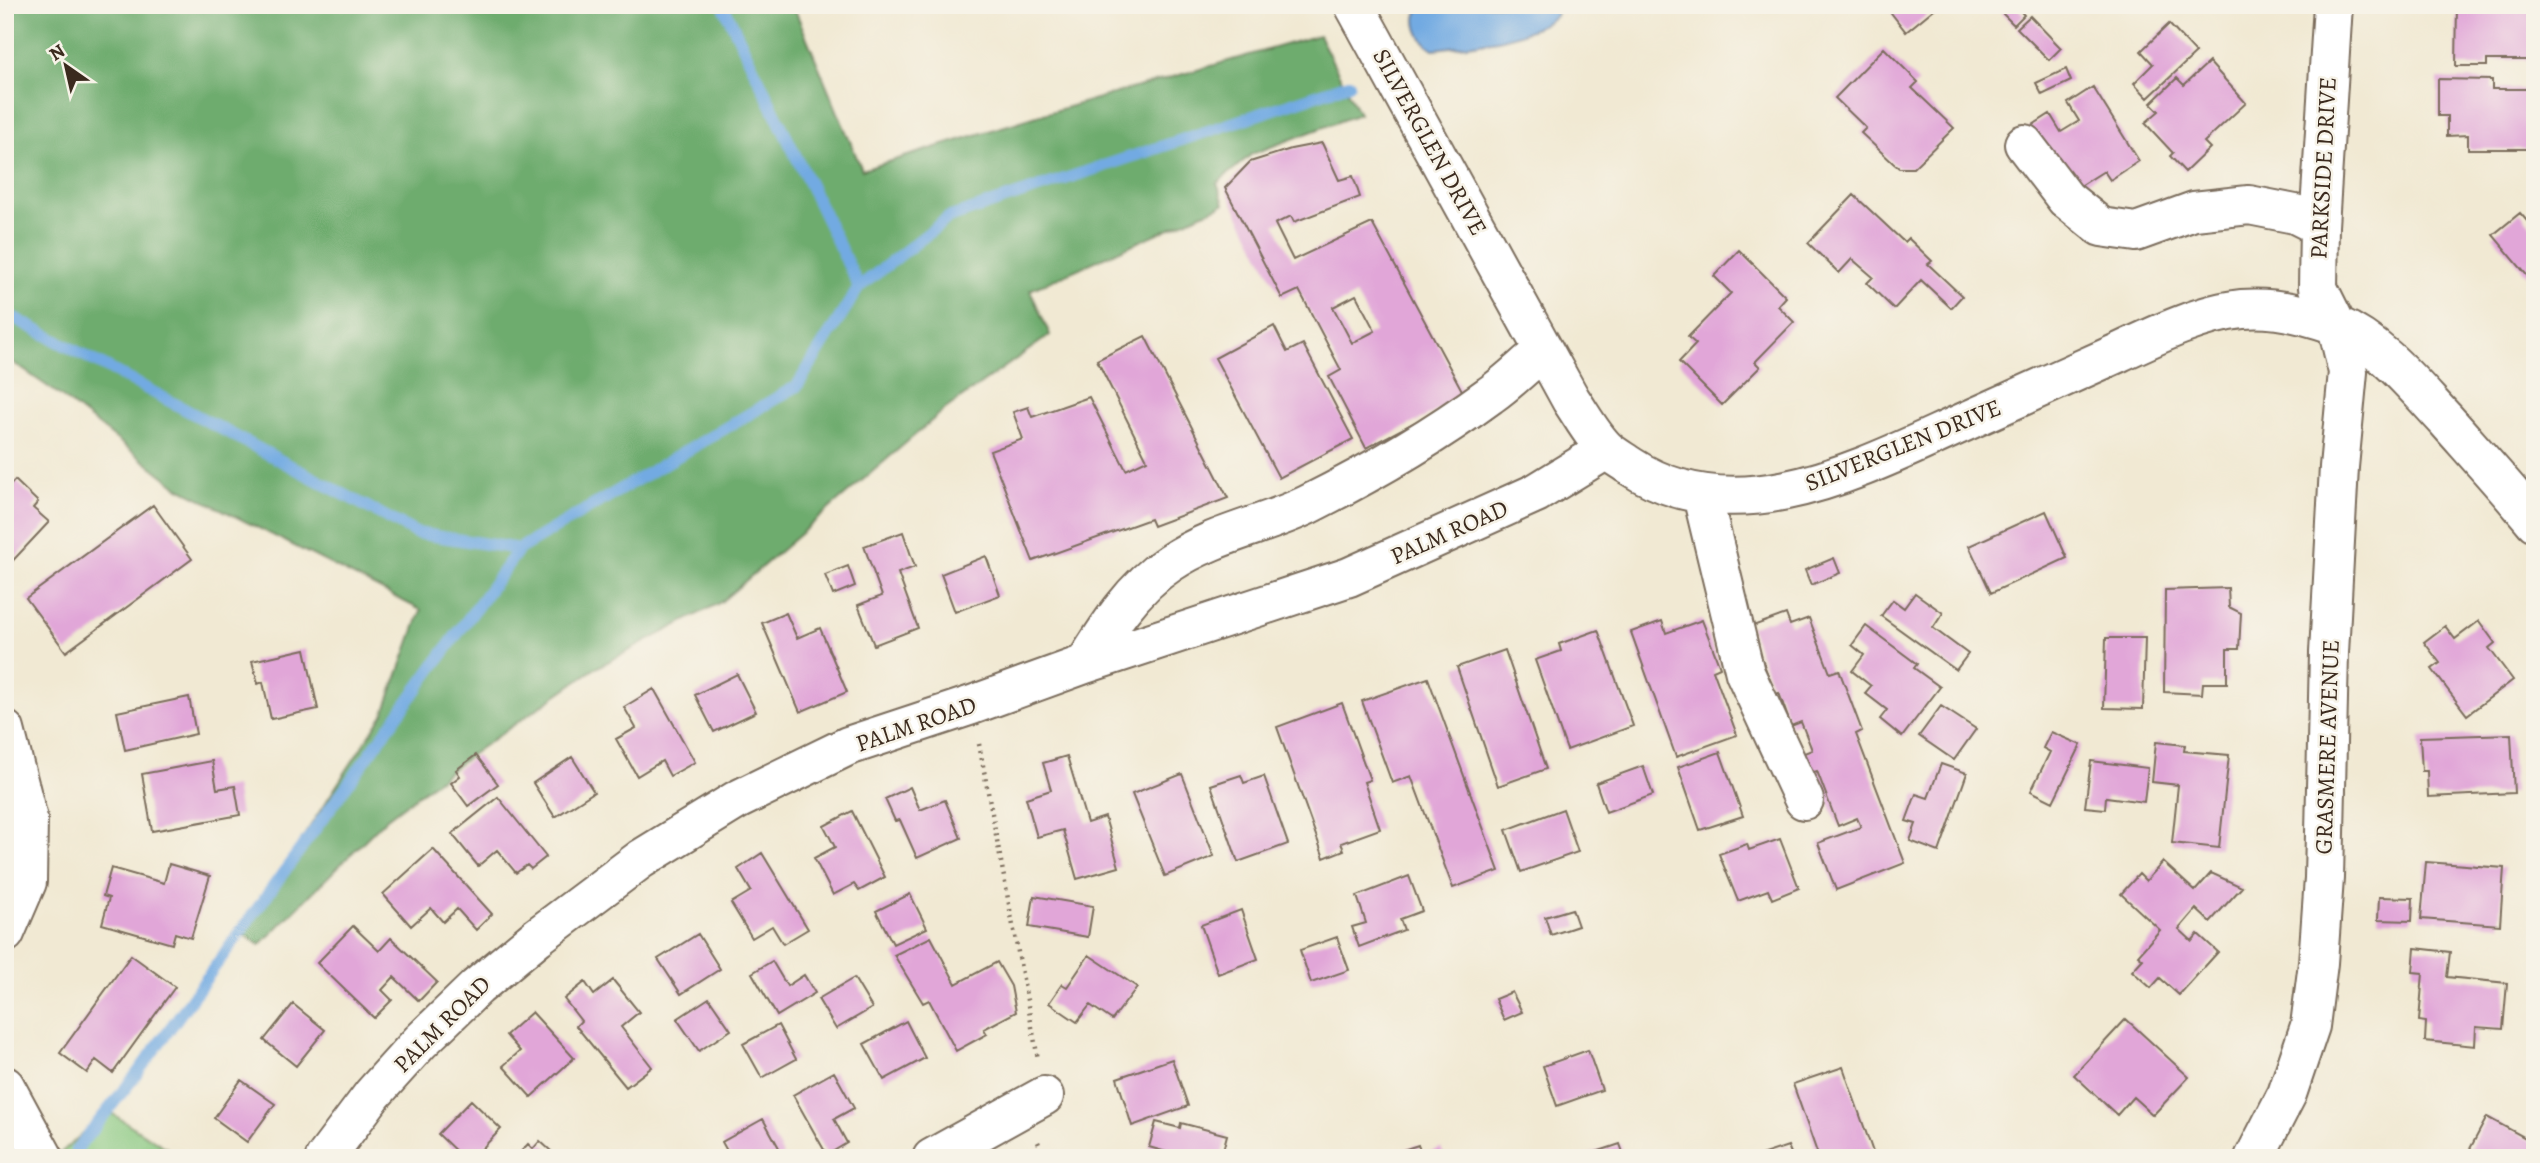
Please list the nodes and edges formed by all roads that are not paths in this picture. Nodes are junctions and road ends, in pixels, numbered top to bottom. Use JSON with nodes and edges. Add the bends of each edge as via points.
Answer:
{"nodes":[{"id":1,"x":1354,"y":5,"type":"edge"},
{"id":2,"x":2333,"y":5,"type":"edge"},
{"id":3,"x":2024,"y":144,"type":"dead end"},
{"id":4,"x":2319,"y":226,"type":"junction"},
{"id":5,"x":2337,"y":326,"type":"junction"},
{"id":6,"x":1543,"y":351,"type":"junction"},
{"id":7,"x":1606,"y":450,"type":"junction"},
{"id":8,"x":1702,"y":495,"type":"junction"},
{"id":9,"x":2535,"y":522,"type":"edge"},
{"id":10,"x":1085,"y":664,"type":"junction"},
{"id":11,"x":5,"y":730,"type":"edge"},
{"id":12,"x":1804,"y":800,"type":"dead end"},
{"id":13,"x":5,"y":933,"type":"edge"},
{"id":14,"x":5,"y":1086,"type":"edge"},
{"id":15,"x":1044,"y":1096,"type":"road end"},
{"id":16,"x":44,"y":1158,"type":"edge"},
{"id":17,"x":326,"y":1158,"type":"edge"},
{"id":18,"x":932,"y":1158,"type":"edge"},
{"id":19,"x":2254,"y":1158,"type":"edge"}],
"edges":[{"from":1,"to":6,"type":"street","name":"SILVERGLEN DRIVE"},
{"from":2,"to":4,"type":"street","name":"PARKSIDE DRIVE"},
{"from":3,"to":4,"type":"street","via":[[2066,199],[2101,228],[2136,232],[2194,211],[2249,205],[2295,214]]},
{"from":4,"to":5,"type":"street","name":"PARKSIDE DRIVE","via":[[2318,288]]},
{"from":5,"to":8,"type":"street","name":"SILVERGLEN DRIVE","via":[[2295,312],[2265,309],[2216,314],[2160,334],[1860,467],[1790,490],[1752,496]]},
{"from":5,"to":9,"type":"street","name":"SILVERGLEN DRIVE","via":[[2385,355]]},
{"from":5,"to":19,"type":"street","name":"GRASMERE AVENUE","via":[[2348,372],[2329,653],[2318,963],[2310,1026],[2287,1094]]},
{"from":6,"to":7,"type":"street","name":"SILVERGLEN DRIVE"},
{"from":6,"to":10,"type":"street","via":[[1491,395],[1395,458],[1305,506],[1170,562],[1142,586]]},
{"from":7,"to":8,"type":"street","name":"SILVERGLEN DRIVE","via":[[1645,475]]},
{"from":7,"to":10,"type":"street","name":"PALM ROAD","via":[[1536,493],[1349,577]]},
{"from":8,"to":12,"type":"street","via":[[1745,673]]},
{"from":10,"to":17,"type":"street","name":"PALM ROAD","via":[[848,746],[737,800],[640,859],[477,987],[373,1094]]},
{"from":11,"to":13,"type":"street","via":[[28,819],[27,882]]},
{"from":14,"to":16,"type":"street"},
{"from":15,"to":18,"type":"street"}]}
